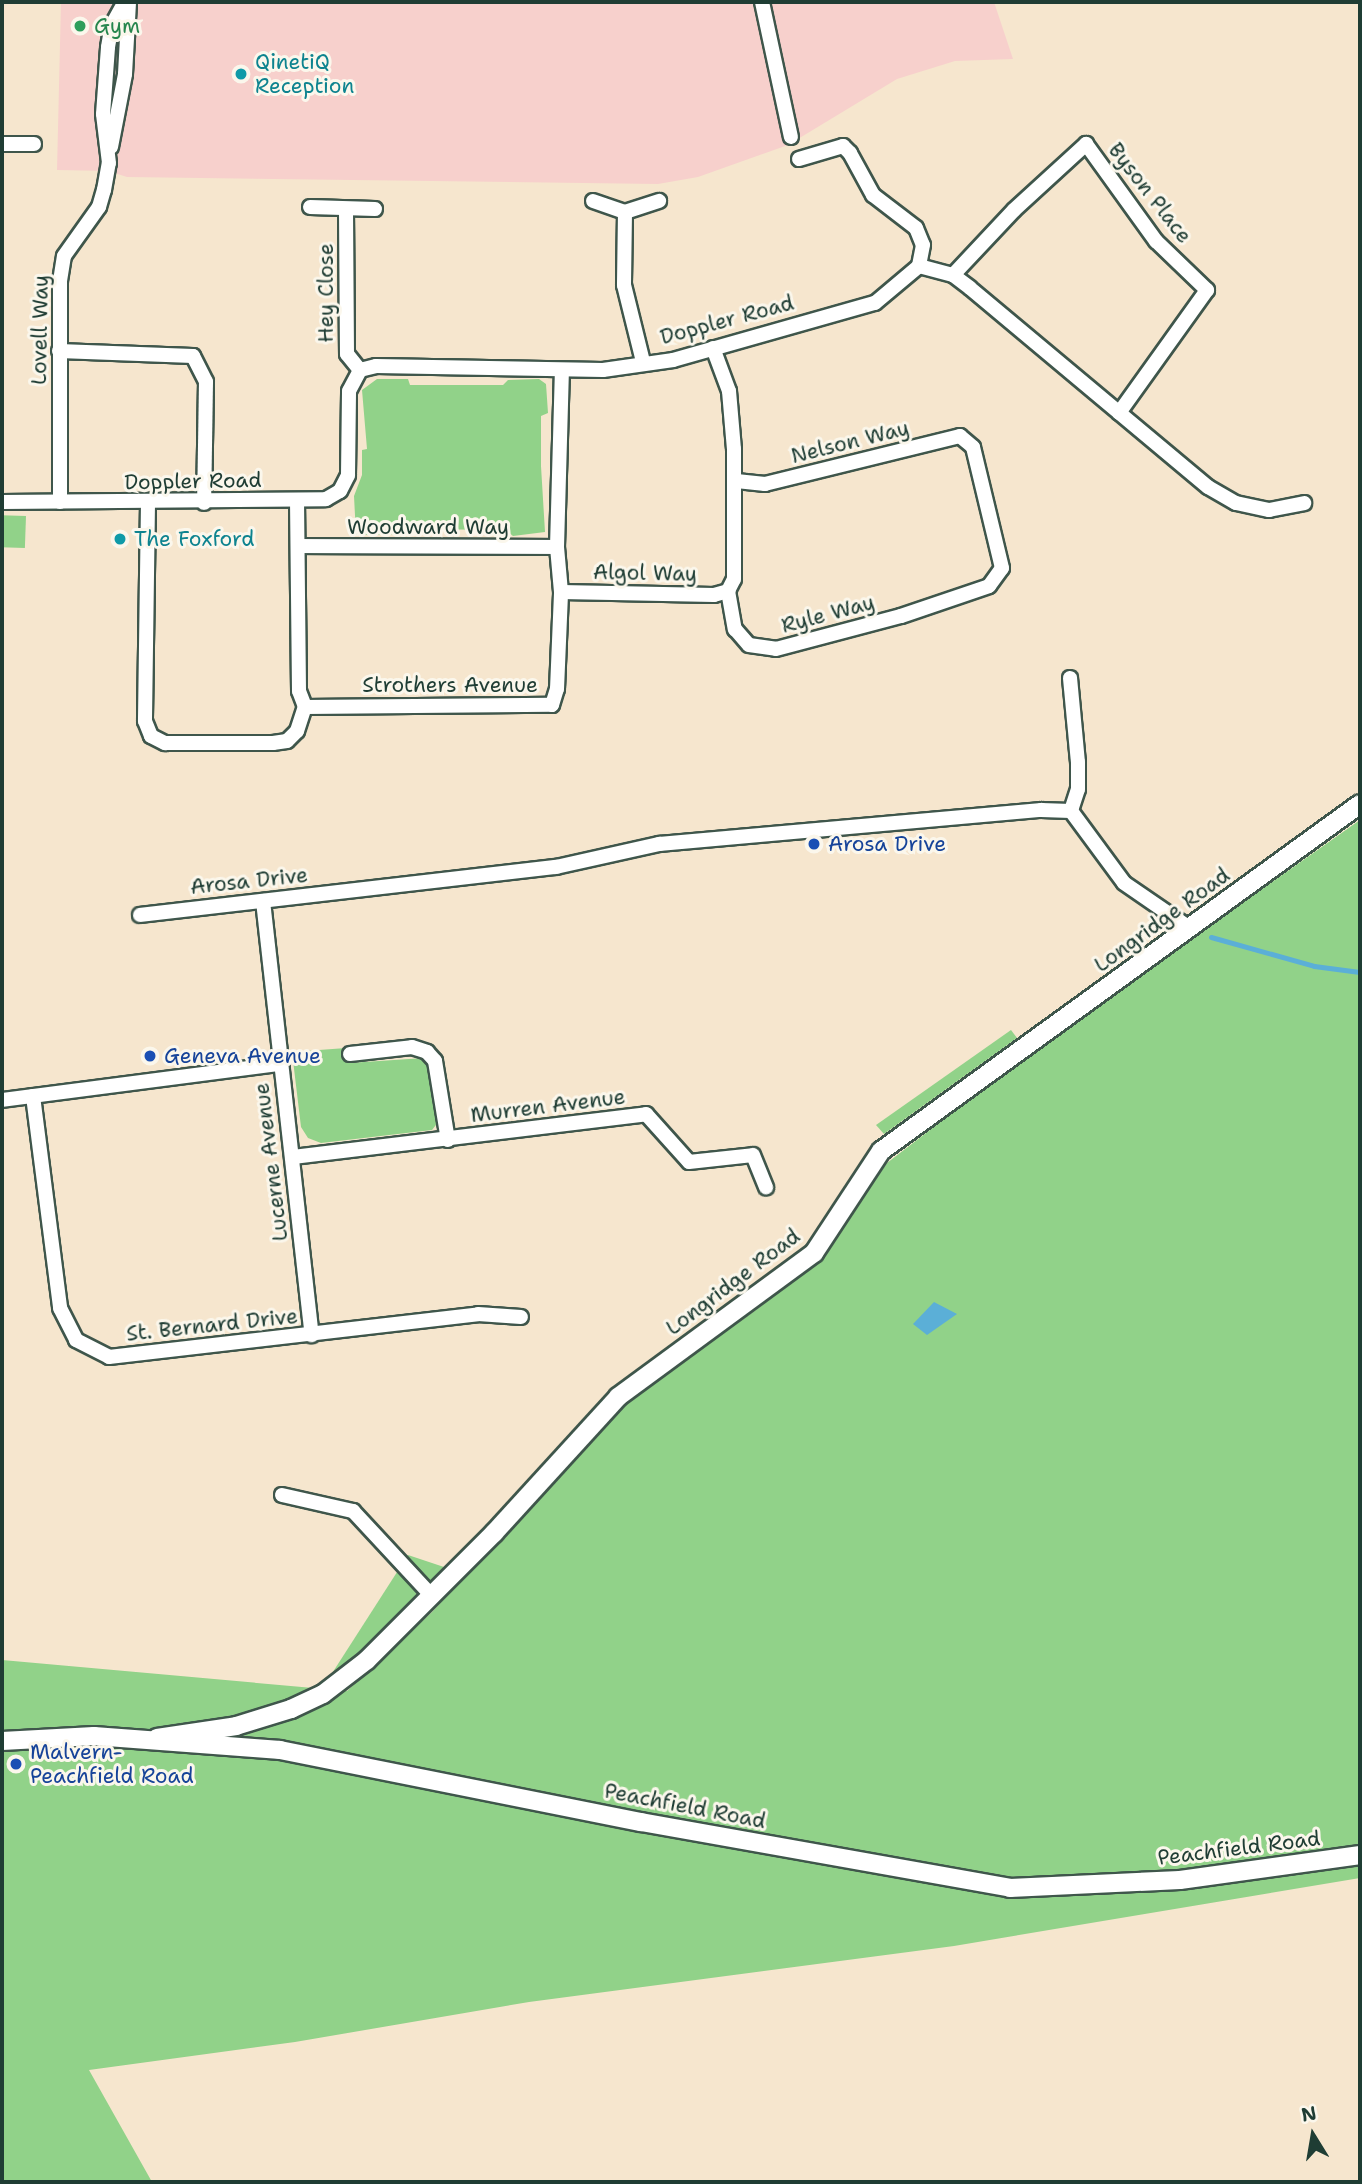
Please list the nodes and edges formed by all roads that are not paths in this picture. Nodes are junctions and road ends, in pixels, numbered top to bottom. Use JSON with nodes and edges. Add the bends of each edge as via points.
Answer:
{"nodes":[{"id":1,"x":127,"y":2,"type":"edge"},
{"id":2,"x":762,"y":2,"type":"edge"},
{"id":3,"x":791,"y":137,"type":"dead end"},
{"id":4,"x":34,"y":144,"type":"dead end"},
{"id":5,"x":2,"y":145,"type":"edge"},
{"id":6,"x":799,"y":159,"type":"dead end"},
{"id":7,"x":593,"y":201,"type":"dead end"},
{"id":8,"x":659,"y":201,"type":"dead end"},
{"id":9,"x":310,"y":207,"type":"dead end"},
{"id":10,"x":375,"y":209,"type":"dead end"},
{"id":11,"x":346,"y":211,"type":"junction"},
{"id":12,"x":625,"y":212,"type":"junction"},
{"id":13,"x":919,"y":267,"type":"junction"},
{"id":14,"x":953,"y":275,"type":"junction"},
{"id":15,"x":713,"y":348,"type":"junction"},
{"id":16,"x":59,"y":351,"type":"junction"},
{"id":17,"x":643,"y":362,"type":"junction"},
{"id":18,"x":360,"y":370,"type":"junction"},
{"id":19,"x":562,"y":370,"type":"junction"},
{"id":20,"x":1119,"y":414,"type":"junction"},
{"id":21,"x":973,"y":447,"type":"joint"},
{"id":22,"x":734,"y":481,"type":"junction"},
{"id":23,"x":297,"y":500,"type":"junction"},
{"id":24,"x":2,"y":502,"type":"edge"},
{"id":25,"x":60,"y":502,"type":"junction"},
{"id":26,"x":1304,"y":502,"type":"dead end"},
{"id":27,"x":148,"y":503,"type":"junction"},
{"id":28,"x":204,"y":503,"type":"junction"},
{"id":29,"x":299,"y":546,"type":"junction"},
{"id":30,"x":557,"y":547,"type":"junction"},
{"id":31,"x":728,"y":591,"type":"junction"},
{"id":32,"x":561,"y":592,"type":"junction"},
{"id":33,"x":1070,"y":678,"type":"dead end"},
{"id":34,"x":305,"y":707,"type":"junction"},
{"id":35,"x":1360,"y":804,"type":"edge"},
{"id":36,"x":1072,"y":811,"type":"junction"},
{"id":37,"x":263,"y":901,"type":"junction"},
{"id":38,"x":140,"y":915,"type":"dead end"},
{"id":39,"x":1191,"y":929,"type":"junction"},
{"id":40,"x":350,"y":1054,"type":"dead end"},
{"id":41,"x":281,"y":1064,"type":"junction"},
{"id":42,"x":33,"y":1096,"type":"junction"},
{"id":43,"x":2,"y":1100,"type":"edge"},
{"id":44,"x":448,"y":1140,"type":"junction"},
{"id":45,"x":293,"y":1157,"type":"junction"},
{"id":46,"x":766,"y":1187,"type":"dead end"},
{"id":47,"x":521,"y":1317,"type":"dead end"},
{"id":48,"x":312,"y":1335,"type":"junction"},
{"id":49,"x":282,"y":1495,"type":"dead end"},
{"id":50,"x":433,"y":1597,"type":"junction"},
{"id":51,"x":157,"y":1738,"type":"junction"},
{"id":52,"x":2,"y":1741,"type":"edge"},
{"id":53,"x":1360,"y":1855,"type":"edge"}],
"edges":[{"from":1,"to":16,"type":"street","name":"Lovell Way","via":[[112,25],[108,47],[103,114],[108,171],[99,207],[64,256]]},
{"from":2,"to":3,"type":"street"},
{"from":4,"to":5,"type":"street"},
{"from":6,"to":13,"type":"street","via":[[843,146],[873,195],[916,228],[923,245]]},
{"from":7,"to":12,"type":"street"},
{"from":8,"to":12,"type":"street"},
{"from":9,"to":11,"type":"street"},
{"from":10,"to":11,"type":"street"},
{"from":11,"to":18,"type":"street","name":"Hey Close","via":[[347,354]]},
{"from":12,"to":17,"type":"street","via":[[624,285]]},
{"from":13,"to":14,"type":"street"},
{"from":13,"to":15,"type":"street","name":"Doppler Road","via":[[875,303]]},
{"from":14,"to":20,"type":"street"},
{"from":14,"to":20,"type":"street","name":"Byson Place","via":[[1014,210],[1086,144],[1156,241],[1207,290]]},
{"from":15,"to":17,"type":"street","name":"Doppler Road","via":[[673,360]]},
{"from":15,"to":22,"type":"street","name":"Ryle Way","via":[[729,391]]},
{"from":16,"to":25,"type":"street","name":"Lovell Way"},
{"from":16,"to":28,"type":"street","via":[[193,356],[206,382]]},
{"from":17,"to":19,"type":"street","name":"Doppler Road","via":[[603,370]]},
{"from":18,"to":19,"type":"street","name":"Doppler Road","via":[[376,366]]},
{"from":18,"to":23,"type":"street","name":"Doppler Road","via":[[349,391],[348,475],[340,491],[326,499]]},
{"from":19,"to":30,"type":"street","name":"Strothers Avenue"},
{"from":20,"to":26,"type":"street","via":[[1208,487],[1236,503],[1269,510]]},
{"from":21,"to":22,"type":"street","name":"Nelson Way","via":[[960,436],[765,484]]},
{"from":21,"to":31,"type":"street","name":"Ryle Way","via":[[1002,568],[989,586],[901,616],[776,649],[749,645],[735,629]]},
{"from":22,"to":31,"type":"street","name":"Ryle Way","via":[[734,579]]},
{"from":23,"to":28,"type":"street","name":"Doppler Road"},
{"from":23,"to":29,"type":"street"},
{"from":24,"to":25,"type":"street","name":"Doppler Road"},
{"from":25,"to":27,"type":"street","name":"Doppler Road"},
{"from":27,"to":28,"type":"street","name":"Doppler Road"},
{"from":27,"to":34,"type":"street","via":[[145,721],[151,736],[165,743],[287,741],[298,732]]},
{"from":29,"to":30,"type":"street","name":"Woodward Way"},
{"from":29,"to":34,"type":"street","via":[[299,691]]},
{"from":30,"to":32,"type":"street","name":"Strothers Avenue"},
{"from":31,"to":32,"type":"street","name":"Algol Way","via":[[714,595]]},
{"from":32,"to":34,"type":"street","name":"Strothers Avenue","via":[[557,689],[552,705]]},
{"from":33,"to":36,"type":"street","via":[[1078,762]]},
{"from":35,"to":39,"type":"street","name":"Longridge Road"},
{"from":36,"to":37,"type":"street","name":"Arosa Drive","via":[[659,844],[556,867]]},
{"from":36,"to":39,"type":"street","via":[[1124,883]]},
{"from":37,"to":38,"type":"street","name":"Arosa Drive"},
{"from":37,"to":41,"type":"street","name":"Lucerne Avenue"},
{"from":39,"to":50,"type":"street","name":"Longridge Road","via":[[881,1151],[814,1253],[618,1397]]},
{"from":40,"to":44,"type":"street","via":[[412,1047],[427,1052],[435,1061]]},
{"from":41,"to":42,"type":"street"},
{"from":41,"to":45,"type":"street","name":"Lucerne Avenue"},
{"from":42,"to":43,"type":"street"},
{"from":42,"to":48,"type":"street","name":"St. Bernard Drive","via":[[60,1308],[76,1340],[109,1357]]},
{"from":44,"to":45,"type":"street","name":"Murren Avenue"},
{"from":44,"to":46,"type":"street","name":"Murren Avenue","via":[[646,1114],[689,1162],[753,1155]]},
{"from":45,"to":48,"type":"street","name":"Lucerne Avenue"},
{"from":47,"to":48,"type":"street","name":"St. Bernard Drive","via":[[478,1314]]},
{"from":49,"to":50,"type":"street","via":[[353,1511]]},
{"from":50,"to":51,"type":"street","name":"Longridge Road","via":[[368,1660],[323,1694],[236,1726]]},
{"from":51,"to":52,"type":"street","name":"Peachfield Road"},
{"from":51,"to":53,"type":"street","name":"Peachfield Road","via":[[327,1757],[641,1822],[1010,1888],[1180,1880]]}]}
